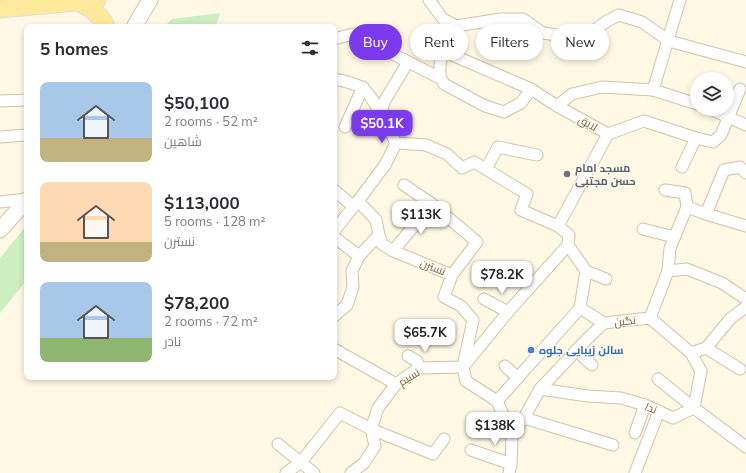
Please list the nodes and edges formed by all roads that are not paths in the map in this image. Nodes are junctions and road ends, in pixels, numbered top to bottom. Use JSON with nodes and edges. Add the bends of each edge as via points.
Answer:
{"nodes":[{"id":1,"x":97,"y":0,"type":"edge"},
{"id":2,"x":150,"y":0,"type":"edge"},
{"id":3,"x":161,"y":0,"type":"edge"},
{"id":4,"x":429,"y":0,"type":"edge"},
{"id":5,"x":680,"y":0,"type":"edge"},
{"id":6,"x":78,"y":2,"type":"junction"},
{"id":7,"x":0,"y":9,"type":"edge"},
{"id":8,"x":105,"y":24,"type":"edge"},
{"id":9,"x":136,"y":24,"type":"edge"},
{"id":10,"x":147,"y":24,"type":"edge"},
{"id":11,"x":452,"y":24,"type":"edge"},
{"id":12,"x":468,"y":24,"type":"edge"},
{"id":13,"x":337,"y":38,"type":"edge"},
{"id":14,"x":669,"y":40,"type":"junction"},
{"id":15,"x":441,"y":60,"type":"edge"},
{"id":16,"x":464,"y":60,"type":"edge"},
{"id":17,"x":408,"y":62,"type":"junction"},
{"id":18,"x":746,"y":62,"type":"edge"},
{"id":19,"x":440,"y":78,"type":"junction"},
{"id":20,"x":337,"y":80,"type":"edge"},
{"id":21,"x":363,"y":88,"type":"junction"},
{"id":22,"x":531,"y":89,"type":"junction"},
{"id":23,"x":740,"y":89,"type":"dead end"},
{"id":24,"x":653,"y":90,"type":"junction"},
{"id":25,"x":24,"y":100,"type":"edge"},
{"id":26,"x":0,"y":101,"type":"edge"},
{"id":27,"x":690,"y":102,"type":"edge"},
{"id":28,"x":557,"y":106,"type":"junction"},
{"id":29,"x":381,"y":114,"type":"junction"},
{"id":30,"x":724,"y":116,"type":"edge"},
{"id":31,"x":728,"y":118,"type":"junction"},
{"id":32,"x":746,"y":125,"type":"edge"},
{"id":33,"x":345,"y":127,"type":"dead end"},
{"id":34,"x":608,"y":134,"type":"junction"},
{"id":35,"x":24,"y":135,"type":"edge"},
{"id":36,"x":0,"y":137,"type":"edge"},
{"id":37,"x":696,"y":138,"type":"junction"},
{"id":38,"x":396,"y":143,"type":"junction"},
{"id":39,"x":537,"y":155,"type":"dead end"},
{"id":40,"x":682,"y":167,"type":"dead end"},
{"id":41,"x":486,"y":169,"type":"junction"},
{"id":42,"x":746,"y":173,"type":"edge"},
{"id":43,"x":404,"y":185,"type":"dead end"},
{"id":44,"x":665,"y":190,"type":"dead end"},
{"id":45,"x":337,"y":192,"type":"edge"},
{"id":46,"x":24,"y":200,"type":"edge"},
{"id":47,"x":0,"y":202,"type":"edge"},
{"id":48,"x":24,"y":203,"type":"edge"},
{"id":49,"x":356,"y":203,"type":"junction"},
{"id":50,"x":432,"y":204,"type":"junction"},
{"id":51,"x":687,"y":207,"type":"junction"},
{"id":52,"x":706,"y":214,"type":"junction"},
{"id":53,"x":558,"y":226,"type":"junction"},
{"id":54,"x":746,"y":226,"type":"edge"},
{"id":55,"x":337,"y":227,"type":"edge"},
{"id":56,"x":643,"y":229,"type":"dead end"},
{"id":57,"x":0,"y":230,"type":"edge"},
{"id":58,"x":378,"y":235,"type":"junction"},
{"id":59,"x":674,"y":237,"type":"junction"},
{"id":60,"x":337,"y":239,"type":"edge"},
{"id":61,"x":569,"y":240,"type":"junction"},
{"id":62,"x":393,"y":251,"type":"junction"},
{"id":63,"x":359,"y":256,"type":"junction"},
{"id":64,"x":586,"y":271,"type":"junction"},
{"id":65,"x":668,"y":271,"type":"junction"},
{"id":66,"x":452,"y":275,"type":"junction"},
{"id":67,"x":606,"y":279,"type":"dead end"},
{"id":68,"x":484,"y":299,"type":"dead end"},
{"id":69,"x":746,"y":300,"type":"edge"},
{"id":70,"x":746,"y":307,"type":"edge"},
{"id":71,"x":580,"y":308,"type":"junction"},
{"id":72,"x":508,"y":312,"type":"junction"},
{"id":73,"x":337,"y":313,"type":"edge"},
{"id":74,"x":650,"y":318,"type":"junction"},
{"id":75,"x":604,"y":323,"type":"junction"},
{"id":76,"x":706,"y":348,"type":"junction"},
{"id":77,"x":576,"y":350,"type":"junction"},
{"id":78,"x":337,"y":351,"type":"edge"},
{"id":79,"x":691,"y":353,"type":"junction"},
{"id":80,"x":408,"y":356,"type":"dead end"},
{"id":81,"x":592,"y":365,"type":"dead end"},
{"id":82,"x":505,"y":366,"type":"dead end"},
{"id":83,"x":463,"y":367,"type":"junction"},
{"id":84,"x":419,"y":368,"type":"junction"},
{"id":85,"x":740,"y":369,"type":"dead end"},
{"id":86,"x":518,"y":378,"type":"junction"},
{"id":87,"x":658,"y":380,"type":"dead end"},
{"id":88,"x":396,"y":384,"type":"junction"},
{"id":89,"x":540,"y":389,"type":"junction"},
{"id":90,"x":497,"y":401,"type":"junction"},
{"id":91,"x":646,"y":405,"type":"junction"},
{"id":92,"x":694,"y":408,"type":"junction"},
{"id":93,"x":658,"y":411,"type":"junction"},
{"id":94,"x":524,"y":418,"type":"junction"},
{"id":95,"x":371,"y":429,"type":"junction"},
{"id":96,"x":635,"y":433,"type":"dead end"},
{"id":97,"x":512,"y":436,"type":"junction"},
{"id":98,"x":444,"y":439,"type":"dead end"},
{"id":99,"x":278,"y":444,"type":"dead end"},
{"id":100,"x":613,"y":445,"type":"dead end"},
{"id":101,"x":746,"y":447,"type":"edge"},
{"id":102,"x":471,"y":450,"type":"dead end"},
{"id":103,"x":300,"y":462,"type":"junction"},
{"id":104,"x":510,"y":469,"type":"edge"},
{"id":105,"x":286,"y":473,"type":"edge"},
{"id":106,"x":314,"y":473,"type":"edge"},
{"id":107,"x":351,"y":473,"type":"edge"},
{"id":108,"x":634,"y":473,"type":"edge"}],
"edges":[{"from":1,"to":6,"type":"main road"},
{"from":2,"to":9,"type":"main road"},
{"from":3,"to":10,"type":"main road"},
{"from":4,"to":11,"type":"street","via":[[442,19]]},
{"from":5,"to":14,"type":"street"},
{"from":6,"to":7,"type":"main road"},
{"from":6,"to":8,"type":"main road","via":[[94,11]]},
{"from":12,"to":14,"type":"street","via":[[501,19],[523,19],[543,33],[564,36],[588,34],[619,15],[642,22]]},
{"from":13,"to":17,"type":"street","via":[[353,34]]},
{"from":14,"to":18,"type":"street"},
{"from":14,"to":24,"type":"street"},
{"from":15,"to":19,"type":"street"},
{"from":16,"to":22,"type":"street","name":"لایق"},
{"from":17,"to":19,"type":"street"},
{"from":17,"to":29,"type":"street","via":[[384,102]]},
{"from":19,"to":22,"type":"street","via":[[444,84],[462,94],[504,112],[521,103]]},
{"from":20,"to":21,"type":"street"},
{"from":21,"to":29,"type":"street"},
{"from":21,"to":33,"type":"street"},
{"from":22,"to":28,"type":"street","name":"لایق"},
{"from":23,"to":31,"type":"street"},
{"from":24,"to":27,"type":"street"},
{"from":24,"to":28,"type":"street","via":[[602,88],[572,94]]},
{"from":25,"to":26,"type":"street"},
{"from":28,"to":34,"type":"street","name":"لایق"},
{"from":29,"to":38,"type":"street"},
{"from":30,"to":31,"type":"street"},
{"from":31,"to":32,"type":"street"},
{"from":31,"to":37,"type":"street","name":"لایق","via":[[721,135],[713,142]]},
{"from":34,"to":37,"type":"street","name":"لایق","via":[[644,121]]},
{"from":34,"to":53,"type":"street"},
{"from":35,"to":36,"type":"street"},
{"from":37,"to":40,"type":"street"},
{"from":38,"to":41,"type":"street","via":[[426,145],[447,154],[462,168],[474,162]]},
{"from":38,"to":49,"type":"street","via":[[385,165]]},
{"from":39,"to":41,"type":"street","via":[[498,147]]},
{"from":41,"to":53,"type":"street","via":[[527,194],[521,210]]},
{"from":42,"to":52,"type":"street","via":[[740,168],[724,170]]},
{"from":43,"to":50,"type":"street"},
{"from":44,"to":51,"type":"street","via":[[685,193]]},
{"from":45,"to":49,"type":"street","name":"نسترن"},
{"from":46,"to":47,"type":"street"},
{"from":48,"to":57,"type":"main road"},
{"from":49,"to":55,"type":"street"},
{"from":49,"to":58,"type":"street","name":"نسترن","via":[[376,220]]},
{"from":50,"to":62,"type":"street"},
{"from":50,"to":66,"type":"street","via":[[477,242]]},
{"from":51,"to":52,"type":"street"},
{"from":51,"to":59,"type":"street","name":"نگین"},
{"from":52,"to":54,"type":"street"},
{"from":53,"to":61,"type":"street"},
{"from":56,"to":59,"type":"street"},
{"from":58,"to":62,"type":"street","name":"نسترن","via":[[382,244]]},
{"from":58,"to":63,"type":"street"},
{"from":59,"to":65,"type":"street","name":"نگین","via":[[670,248]]},
{"from":60,"to":63,"type":"street"},
{"from":61,"to":64,"type":"street"},
{"from":61,"to":72,"type":"street"},
{"from":62,"to":66,"type":"street","name":"نسترن"},
{"from":63,"to":73,"type":"street","via":[[352,271],[353,287],[347,305]]},
{"from":64,"to":67,"type":"street"},
{"from":64,"to":71,"type":"street"},
{"from":65,"to":69,"type":"street","via":[[687,269],[722,283]]},
{"from":65,"to":74,"type":"street","name":"نگین"},
{"from":66,"to":83,"type":"street","name":"نسترن","via":[[444,297],[461,306],[473,320]]},
{"from":68,"to":72,"type":"street"},
{"from":70,"to":76,"type":"street","via":[[731,318]]},
{"from":71,"to":75,"type":"street"},
{"from":71,"to":86,"type":"street"},
{"from":72,"to":83,"type":"street"},
{"from":74,"to":75,"type":"street","name":"نگین"},
{"from":74,"to":79,"type":"street"},
{"from":75,"to":77,"type":"street","name":"نگین"},
{"from":76,"to":79,"type":"street"},
{"from":76,"to":85,"type":"street"},
{"from":77,"to":81,"type":"street"},
{"from":77,"to":89,"type":"street","name":"نگین"},
{"from":78,"to":88,"type":"street"},
{"from":79,"to":92,"type":"street","via":[[701,371]]},
{"from":80,"to":84,"type":"street","via":[[417,361]]},
{"from":82,"to":86,"type":"street"},
{"from":83,"to":84,"type":"street","name":"نسیم"},
{"from":83,"to":90,"type":"street","via":[[466,381]]},
{"from":84,"to":88,"type":"street","name":"نسیم"},
{"from":86,"to":90,"type":"street"},
{"from":87,"to":92,"type":"street"},
{"from":88,"to":95,"type":"street","name":"نسیم","via":[[378,408]]},
{"from":89,"to":91,"type":"street","name":"ندا","via":[[621,398]]},
{"from":89,"to":94,"type":"street","name":"نگین"},
{"from":90,"to":97,"type":"street"},
{"from":91,"to":93,"type":"street","name":"ندا"},
{"from":91,"to":96,"type":"street"},
{"from":92,"to":93,"type":"street","name":"ندا","via":[[674,418]]},
{"from":92,"to":101,"type":"street"},
{"from":93,"to":108,"type":"street"},
{"from":94,"to":97,"type":"street","name":"نگین"},
{"from":94,"to":100,"type":"street"},
{"from":95,"to":98,"type":"street","via":[[433,454]]},
{"from":95,"to":103,"type":"street","via":[[340,413]]},
{"from":95,"to":107,"type":"street","name":"نسیم","via":[[375,446],[364,463]]},
{"from":97,"to":104,"type":"street"},
{"from":99,"to":103,"type":"street"},
{"from":102,"to":104,"type":"street"},
{"from":103,"to":105,"type":"street"},
{"from":103,"to":106,"type":"street"}]}
